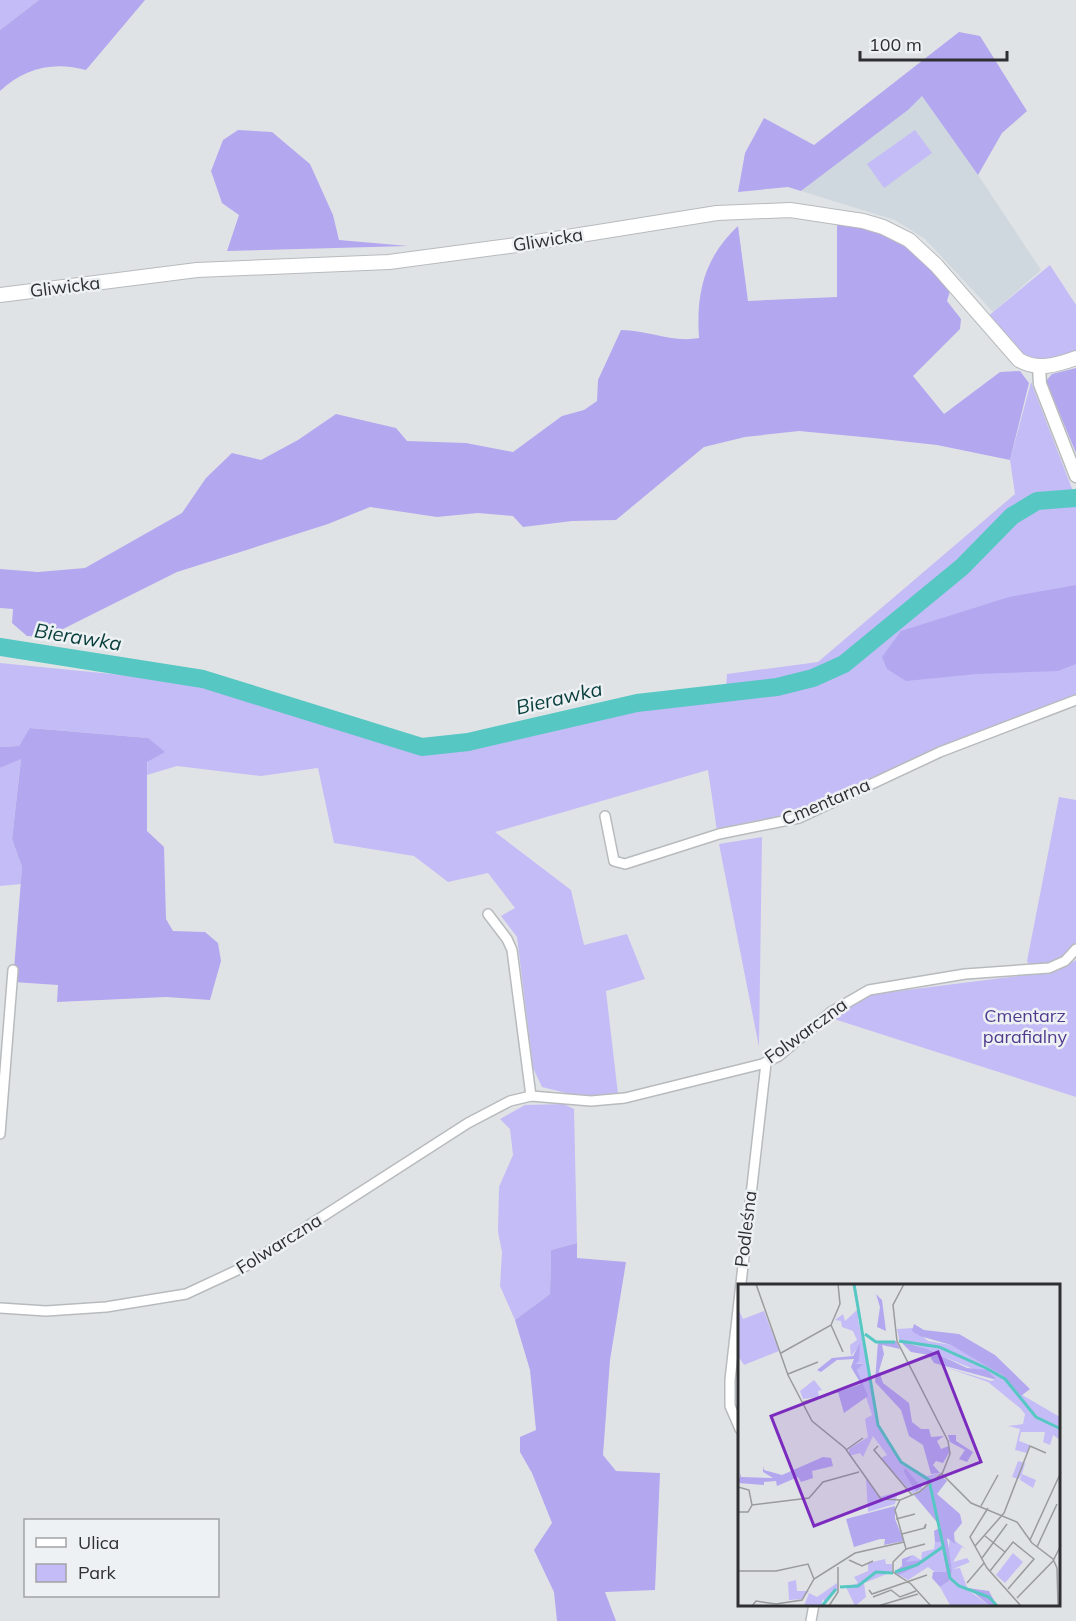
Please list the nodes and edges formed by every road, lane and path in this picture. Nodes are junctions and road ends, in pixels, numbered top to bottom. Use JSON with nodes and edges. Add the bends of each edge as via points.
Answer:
{"nodes":[{"id":1,"x":0,"y":295,"type":"edge"},
{"id":2,"x":1076,"y":358,"type":"edge"},
{"id":3,"x":1039,"y":366,"type":"junction"},
{"id":4,"x":1076,"y":476,"type":"edge"},
{"id":5,"x":1076,"y":700,"type":"edge"},
{"id":6,"x":604,"y":816,"type":"dead end"},
{"id":7,"x":488,"y":914,"type":"dead end"},
{"id":8,"x":1076,"y":949,"type":"edge"},
{"id":9,"x":13,"y":970,"type":"dead end"},
{"id":10,"x":766,"y":1062,"type":"junction"},
{"id":11,"x":531,"y":1096,"type":"junction"},
{"id":12,"x":0,"y":1134,"type":"edge"},
{"id":13,"x":741,"y":1284,"type":"edge"},
{"id":14,"x":0,"y":1308,"type":"edge"},
{"id":15,"x":738,"y":1309,"type":"edge"},
{"id":16,"x":738,"y":1424,"type":"edge"},
{"id":17,"x":814,"y":1606,"type":"edge"},
{"id":18,"x":811,"y":1621,"type":"edge"}],
"edges":[{"from":1,"to":3,"type":"main road","name":"Gliwicka","via":[[197,270],[389,262],[717,213],[790,210],[863,221],[909,240],[936,265],[1010,352],[1025,363]]},
{"from":2,"to":3,"type":"main road"},
{"from":3,"to":4,"type":"street","via":[[1040,384]]},
{"from":5,"to":6,"type":"street","name":"Cmentarna","via":[[931,756],[799,818],[719,834],[625,864],[614,861]]},
{"from":7,"to":11,"type":"street","via":[[512,950]]},
{"from":8,"to":10,"type":"street","name":"Folwarczna","via":[[1065,961],[1049,968],[957,975],[869,990],[831,1012],[784,1052]]},
{"from":9,"to":12,"type":"street"},
{"from":10,"to":11,"type":"street","name":"Folwarczna","via":[[625,1098],[591,1101]]},
{"from":10,"to":13,"type":"street","name":"Podleśna"},
{"from":11,"to":14,"type":"street","name":"Folwarczna","via":[[484,1113],[264,1255],[198,1290],[165,1299],[106,1306],[46,1311]]},
{"from":15,"to":16,"type":"street","name":"Podleśna","via":[[730,1380],[730,1406]]},
{"from":17,"to":18,"type":"street"}]}
